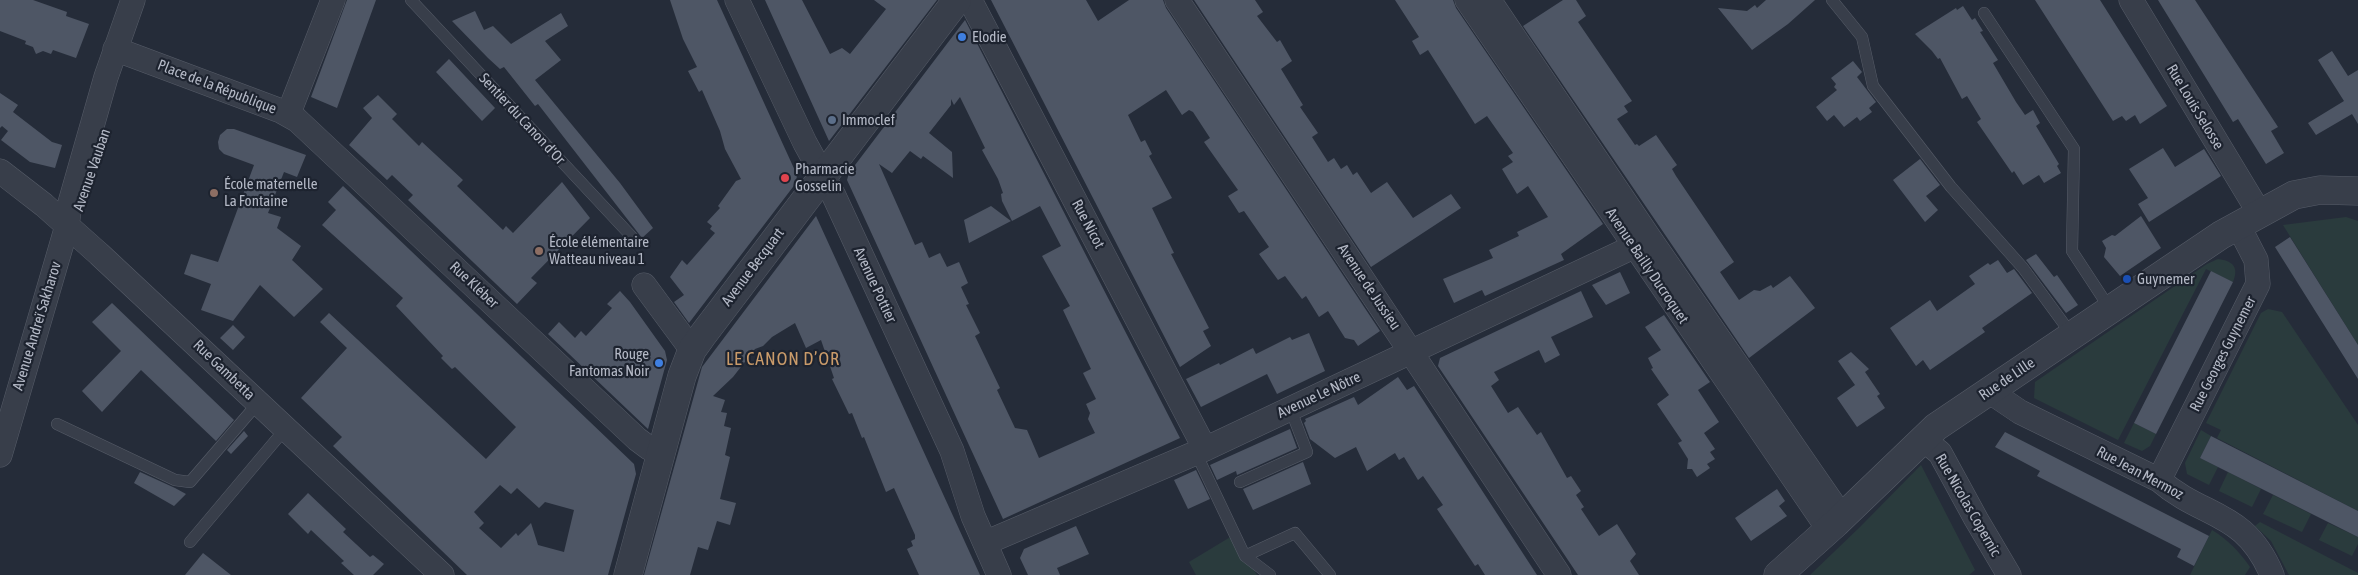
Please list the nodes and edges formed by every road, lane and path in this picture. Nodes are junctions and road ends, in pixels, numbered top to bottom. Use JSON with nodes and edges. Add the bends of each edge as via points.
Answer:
{"nodes":[{"id":1,"x":134,"y":0,"type":"edge"},
{"id":2,"x":149,"y":0,"type":"edge"},
{"id":3,"x":334,"y":0,"type":"edge"},
{"id":4,"x":411,"y":0,"type":"edge"},
{"id":5,"x":738,"y":0,"type":"edge"},
{"id":6,"x":958,"y":0,"type":"edge"},
{"id":7,"x":970,"y":0,"type":"edge"},
{"id":8,"x":1177,"y":0,"type":"edge"},
{"id":9,"x":1467,"y":0,"type":"edge"},
{"id":10,"x":1489,"y":0,"type":"edge"},
{"id":11,"x":1832,"y":0,"type":"edge"},
{"id":12,"x":2131,"y":0,"type":"edge"},
{"id":13,"x":1984,"y":13,"type":"dead end"},
{"id":14,"x":122,"y":52,"type":"junction"},
{"id":15,"x":288,"y":115,"type":"junction"},
{"id":16,"x":0,"y":171,"type":"edge"},
{"id":17,"x":824,"y":176,"type":"junction"},
{"id":18,"x":2358,"y":191,"type":"edge"},
{"id":19,"x":2358,"y":209,"type":"edge"},
{"id":20,"x":2249,"y":219,"type":"junction"},
{"id":21,"x":67,"y":226,"type":"junction"},
{"id":22,"x":632,"y":238,"type":"dead end"},
{"id":23,"x":1642,"y":243,"type":"junction"},
{"id":24,"x":644,"y":285,"type":"dead end"},
{"id":25,"x":2110,"y":309,"type":"junction"},
{"id":26,"x":2072,"y":335,"type":"junction"},
{"id":27,"x":692,"y":350,"type":"junction"},
{"id":28,"x":1412,"y":350,"type":"junction"},
{"id":29,"x":1989,"y":391,"type":"junction"},
{"id":30,"x":258,"y":403,"type":"junction"},
{"id":31,"x":1290,"y":408,"type":"junction"},
{"id":32,"x":57,"y":424,"type":"dead end"},
{"id":33,"x":286,"y":428,"type":"junction"},
{"id":34,"x":1923,"y":440,"type":"junction"},
{"id":35,"x":1201,"y":451,"type":"junction"},
{"id":36,"x":661,"y":452,"type":"junction"},
{"id":37,"x":0,"y":455,"type":"edge"},
{"id":38,"x":2159,"y":480,"type":"junction"},
{"id":39,"x":1240,"y":482,"type":"dead end"},
{"id":40,"x":1836,"y":524,"type":"junction"},
{"id":41,"x":190,"y":542,"type":"dead end"},
{"id":42,"x":985,"y":543,"type":"junction"},
{"id":43,"x":1245,"y":556,"type":"junction"},
{"id":44,"x":442,"y":575,"type":"edge"},
{"id":45,"x":628,"y":575,"type":"edge"},
{"id":46,"x":1000,"y":575,"type":"edge"},
{"id":47,"x":1270,"y":575,"type":"edge"},
{"id":48,"x":1330,"y":575,"type":"edge"},
{"id":49,"x":1559,"y":575,"type":"edge"},
{"id":50,"x":1778,"y":575,"type":"edge"},
{"id":51,"x":2009,"y":575,"type":"edge"},
{"id":52,"x":2272,"y":575,"type":"edge"}],
"edges":[{"from":1,"to":14,"type":"street","name":"Avenue Vauban"},
{"from":2,"to":14,"type":"street","name":"Avenue Vauban"},
{"from":3,"to":15,"type":"street","name":"Place de la République"},
{"from":4,"to":22,"type":"lane","name":"Sentier du Canon d'Or"},
{"from":5,"to":17,"type":"street","name":"Avenue Pottier"},
{"from":6,"to":17,"type":"street","name":"Avenue Becquart"},
{"from":7,"to":35,"type":"street","name":"Rue Nicot"},
{"from":8,"to":28,"type":"street","name":"Avenue de Jussieu"},
{"from":9,"to":23,"type":"street","name":"Avenue Bailly Ducroquet"},
{"from":10,"to":23,"type":"street","name":"Avenue Bailly Ducroquet"},
{"from":11,"to":26,"type":"lane","via":[[1862,37],[1873,86],[1951,187],[2023,268]]},
{"from":12,"to":20,"type":"street","name":"Rue Louis Selosse"},
{"from":13,"to":25,"type":"lane","via":[[2074,149],[2072,251]]},
{"from":14,"to":15,"type":"street","name":"Place de la République"},
{"from":14,"to":21,"type":"street","name":"Avenue Vauban","via":[[81,212]]},
{"from":15,"to":36,"type":"street","name":"Rue Kléber","via":[[637,439]]},
{"from":16,"to":21,"type":"street","name":"Rue Gambetta"},
{"from":17,"to":27,"type":"street","name":"Avenue Becquart"},
{"from":17,"to":42,"type":"street","name":"Avenue Pottier","via":[[952,450],[968,503]]},
{"from":18,"to":20,"type":"street","name":"Rue de Lille","via":[[2320,190],[2294,195]]},
{"from":19,"to":20,"type":"street","name":"Rue de Lille","via":[[2307,206]]},
{"from":20,"to":25,"type":"street","name":"Rue de Lille"},
{"from":20,"to":38,"type":"street","name":"Rue Georges Guynemer","via":[[2258,284]]},
{"from":21,"to":30,"type":"street","name":"Rue Gambetta"},
{"from":21,"to":37,"type":"street","name":"Avenue Andreï Sakharov"},
{"from":23,"to":28,"type":"street","name":"Avenue Le Nôtre"},
{"from":23,"to":40,"type":"street","name":"Avenue Bailly Ducroquet"},
{"from":24,"to":27,"type":"street"},
{"from":25,"to":26,"type":"street","name":"Rue de Lille"},
{"from":26,"to":29,"type":"street","name":"Rue de Lille"},
{"from":27,"to":36,"type":"street","name":"Avenue Becquart"},
{"from":28,"to":31,"type":"street","name":"Avenue Le Nôtre"},
{"from":28,"to":49,"type":"street","name":"Avenue de Jussieu"},
{"from":29,"to":34,"type":"street","name":"Rue de Lille","via":[[1936,427]]},
{"from":29,"to":38,"type":"street","name":"Rue Jean Mermoz","via":[[2020,412]]},
{"from":30,"to":32,"type":"lane","via":[[190,482],[175,480]]},
{"from":30,"to":33,"type":"street","name":"Rue Gambetta"},
{"from":31,"to":35,"type":"street","name":"Avenue Le Nôtre"},
{"from":31,"to":39,"type":"lane","via":[[1307,452]]},
{"from":33,"to":41,"type":"lane"},
{"from":33,"to":44,"type":"street","name":"Rue Gambetta"},
{"from":34,"to":40,"type":"street","name":"Rue de Lille"},
{"from":34,"to":51,"type":"street","name":"Rue Nicolas Copernic","via":[[1940,453]]},
{"from":35,"to":42,"type":"street","name":"Avenue Le Nôtre"},
{"from":35,"to":43,"type":"lane"},
{"from":36,"to":45,"type":"street","name":"Avenue Becquart"},
{"from":38,"to":52,"type":"street","name":"Rue Jean Mermoz","via":[[2241,529],[2259,550]]},
{"from":40,"to":50,"type":"street","name":"Rue de Lille"},
{"from":42,"to":46,"type":"street","name":"Avenue Pottier"},
{"from":43,"to":47,"type":"lane"},
{"from":43,"to":48,"type":"lane","via":[[1295,534]]}]}
